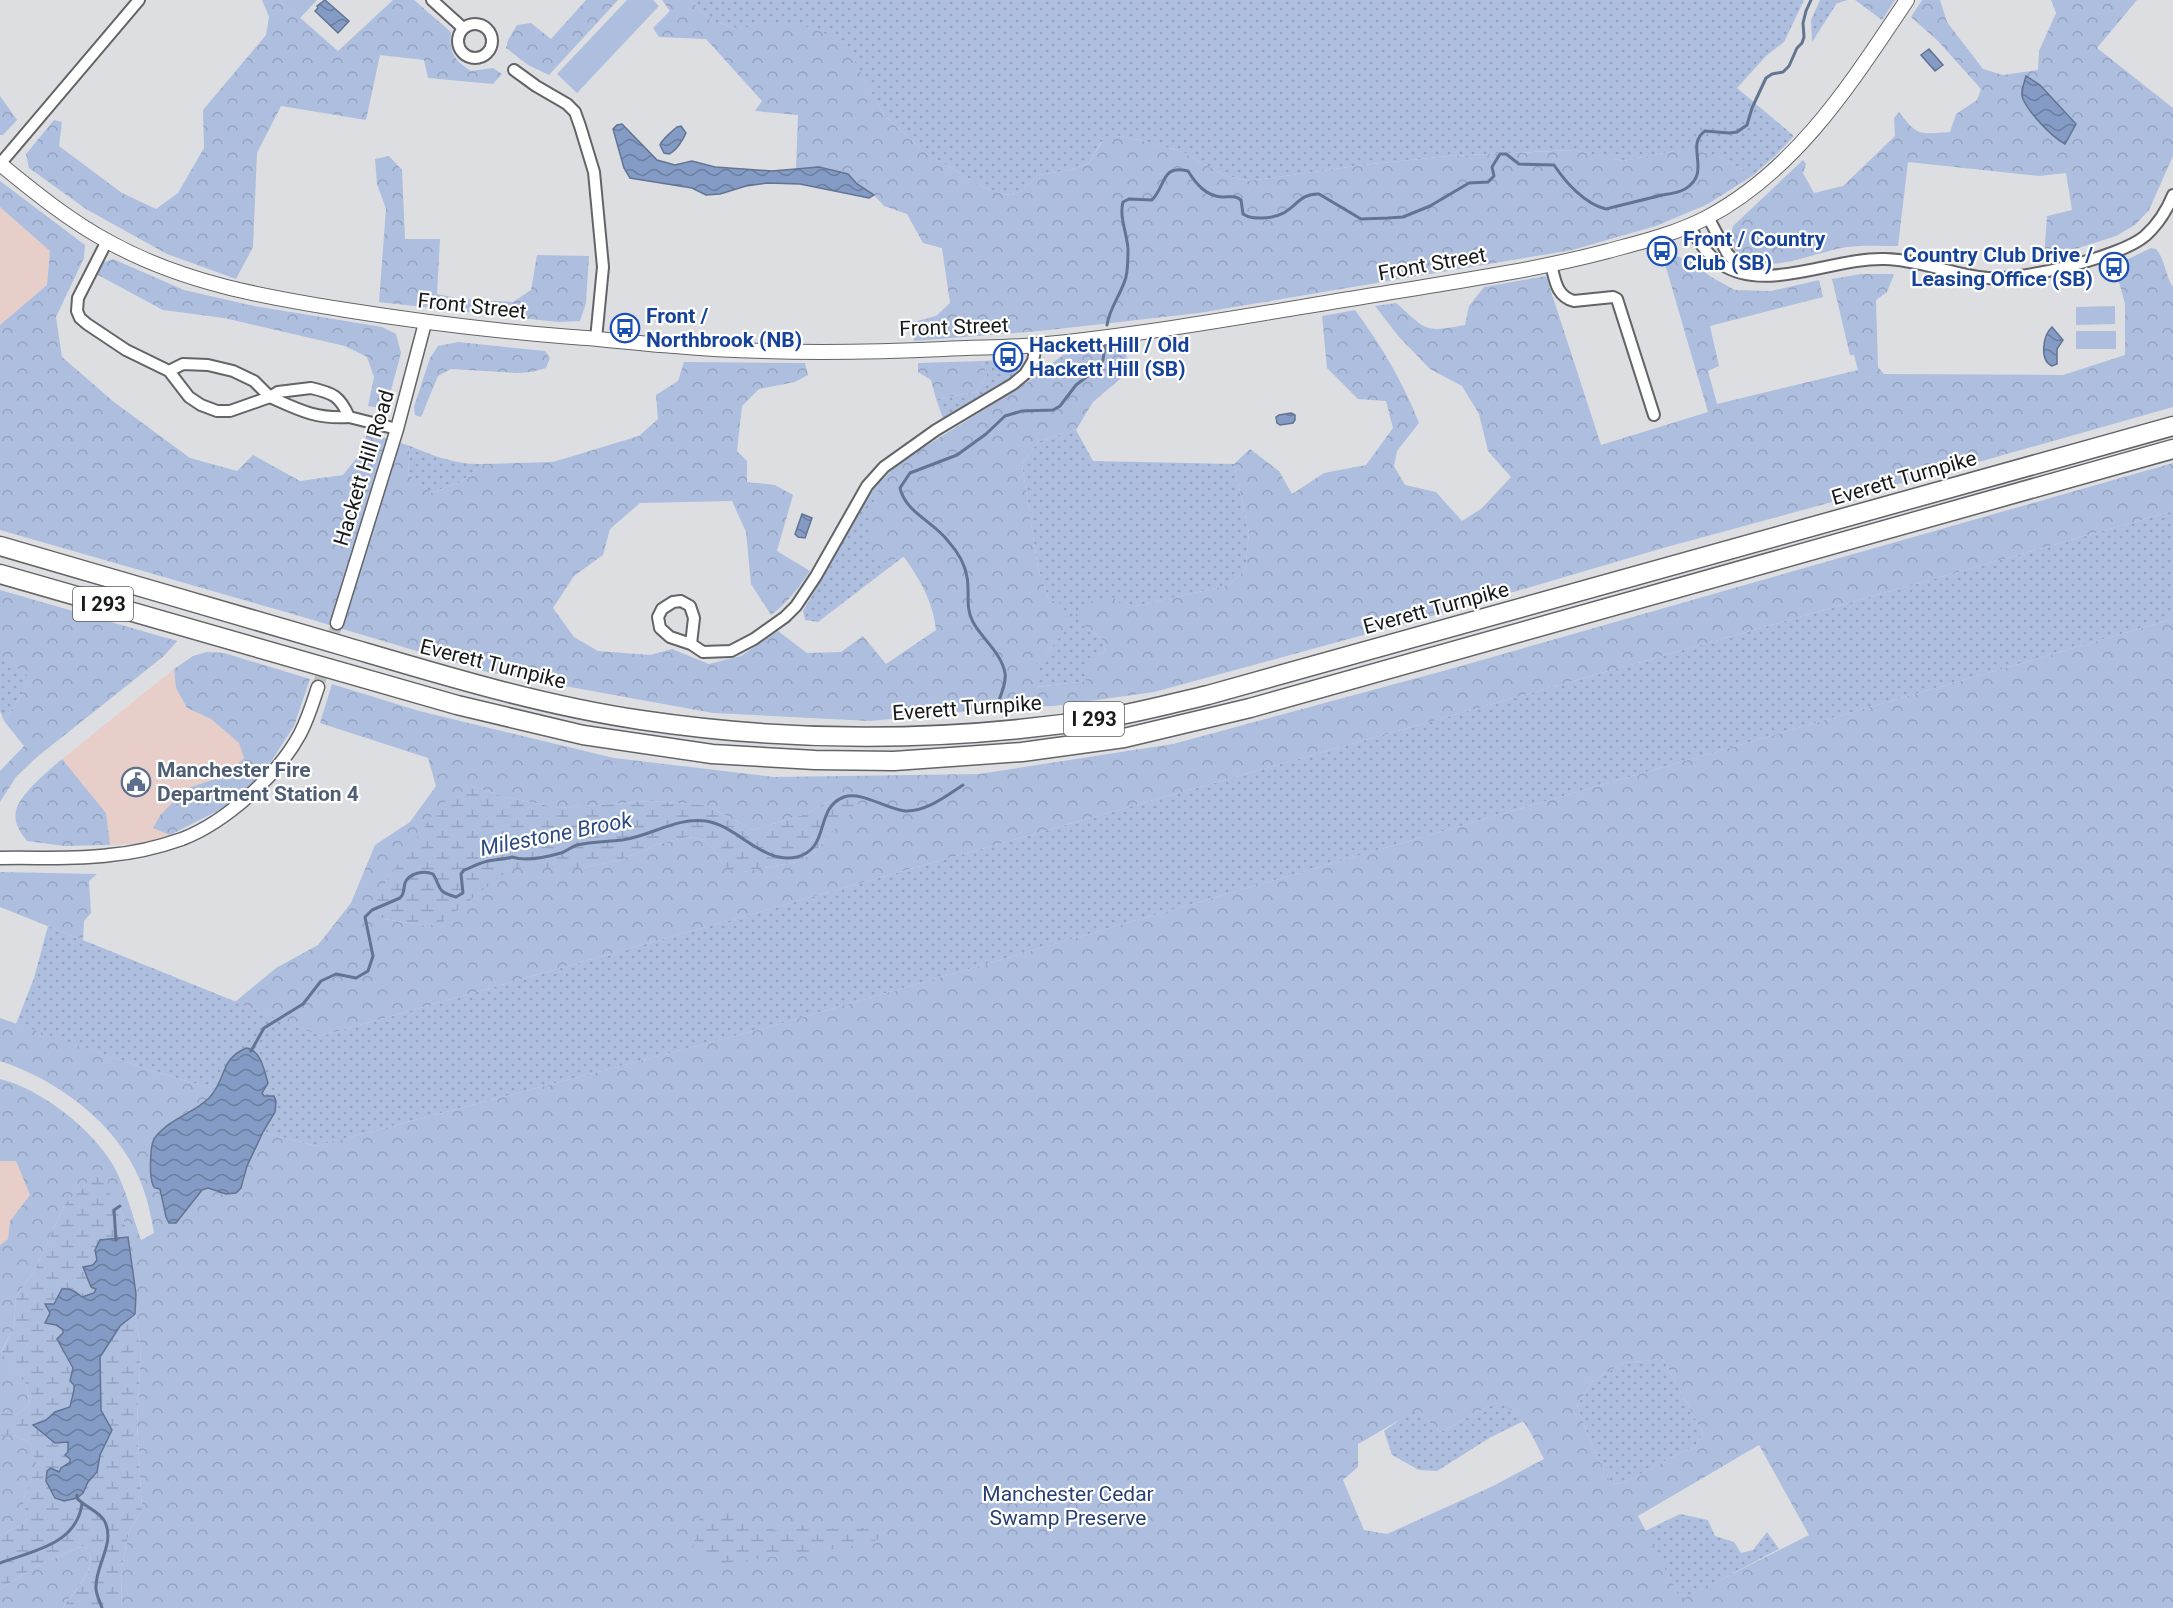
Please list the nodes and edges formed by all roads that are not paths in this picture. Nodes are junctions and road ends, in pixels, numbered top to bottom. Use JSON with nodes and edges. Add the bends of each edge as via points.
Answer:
{"nodes":[{"id":1,"x":140,"y":0,"type":"edge"},
{"id":2,"x":432,"y":0,"type":"edge"},
{"id":3,"x":1907,"y":0,"type":"edge"},
{"id":4,"x":464,"y":28,"type":"dead end"},
{"id":5,"x":514,"y":70,"type":"dead end"},
{"id":6,"x":0,"y":164,"type":"edge"},
{"id":7,"x":2173,"y":195,"type":"edge"},
{"id":8,"x":1708,"y":217,"type":"junction"},
{"id":9,"x":1689,"y":226,"type":"junction"},
{"id":10,"x":107,"y":241,"type":"junction"},
{"id":11,"x":1551,"y":264,"type":"junction"},
{"id":12,"x":1744,"y":272,"type":"junction"},
{"id":13,"x":425,"y":323,"type":"junction"},
{"id":14,"x":596,"y":339,"type":"junction"},
{"id":15,"x":1036,"y":345,"type":"junction"},
{"id":16,"x":169,"y":370,"type":"junction"},
{"id":17,"x":270,"y":397,"type":"junction"},
{"id":18,"x":1654,"y":415,"type":"dead end"},
{"id":19,"x":349,"y":417,"type":"junction"},
{"id":20,"x":2173,"y":426,"type":"edge"},
{"id":21,"x":397,"y":429,"type":"junction"},
{"id":22,"x":2173,"y":449,"type":"edge"},
{"id":23,"x":0,"y":546,"type":"edge"},
{"id":24,"x":0,"y":574,"type":"edge"},
{"id":25,"x":337,"y":623,"type":"tunnel mouth"},
{"id":26,"x":690,"y":644,"type":"dead end"},
{"id":27,"x":318,"y":687,"type":"tunnel mouth"},
{"id":28,"x":0,"y":858,"type":"edge"}],
"edges":[{"from":1,"to":6,"type":"street"},
{"from":2,"to":4,"type":"street"},
{"from":3,"to":8,"type":"main road","name":"Front Street","via":[[1838,100],[1804,141],[1767,178]]},
{"from":5,"to":14,"type":"street","via":[[567,104],[575,111],[580,126],[594,172],[603,267]]},
{"from":6,"to":10,"type":"main road","name":"Front Street"},
{"from":7,"to":12,"type":"street","via":[[2154,225],[2135,243],[2109,254],[2025,276],[1981,277],[1887,259],[1861,259],[1777,276]]},
{"from":8,"to":9,"type":"main road","name":"Front Street"},
{"from":8,"to":12,"type":"street","via":[[1727,253]]},
{"from":9,"to":11,"type":"main road","name":"Front Street","via":[[1635,244]]},
{"from":9,"to":12,"type":"street","via":[[1711,256]]},
{"from":10,"to":13,"type":"main road","name":"Front Street","via":[[178,273],[240,291]]},
{"from":10,"to":16,"type":"street","via":[[78,298],[80,318],[126,350]]},
{"from":11,"to":15,"type":"main road","name":"Front Street","via":[[1286,309]]},
{"from":11,"to":18,"type":"street","via":[[1557,287],[1568,299],[1617,299]]},
{"from":13,"to":14,"type":"main road","name":"Front Street"},
{"from":13,"to":21,"type":"street","name":"Hackett Hill Road"},
{"from":14,"to":15,"type":"main road","name":"Front Street","via":[[784,352]]},
{"from":15,"to":26,"type":"street","via":[[1033,361],[1013,384],[936,430],[880,471],[867,486],[796,606],[785,617],[731,651],[703,652]]},
{"from":16,"to":17,"type":"street","via":[[183,364],[225,369],[254,381]]},
{"from":16,"to":17,"type":"street","via":[[189,397],[217,411],[230,411]]},
{"from":17,"to":19,"type":"street","via":[[312,416]]},
{"from":17,"to":19,"type":"street","via":[[303,389],[329,392],[340,400]]},
{"from":19,"to":21,"type":"street"},
{"from":20,"to":23,"type":"highway","name":"Everett Turnpike","number":"I 293","via":[[1208,695],[1106,718],[924,736],[744,732],[588,711],[437,674]]},
{"from":21,"to":25,"type":"street","name":"Hackett Hill Road"},
{"from":22,"to":24,"type":"highway","number":"I 293","via":[[1175,727],[1073,746],[945,759],[764,758],[583,735],[457,705]]},
{"from":27,"to":28,"type":"street","via":[[299,736],[276,767],[228,812],[194,833],[160,846],[110,855]]}]}
